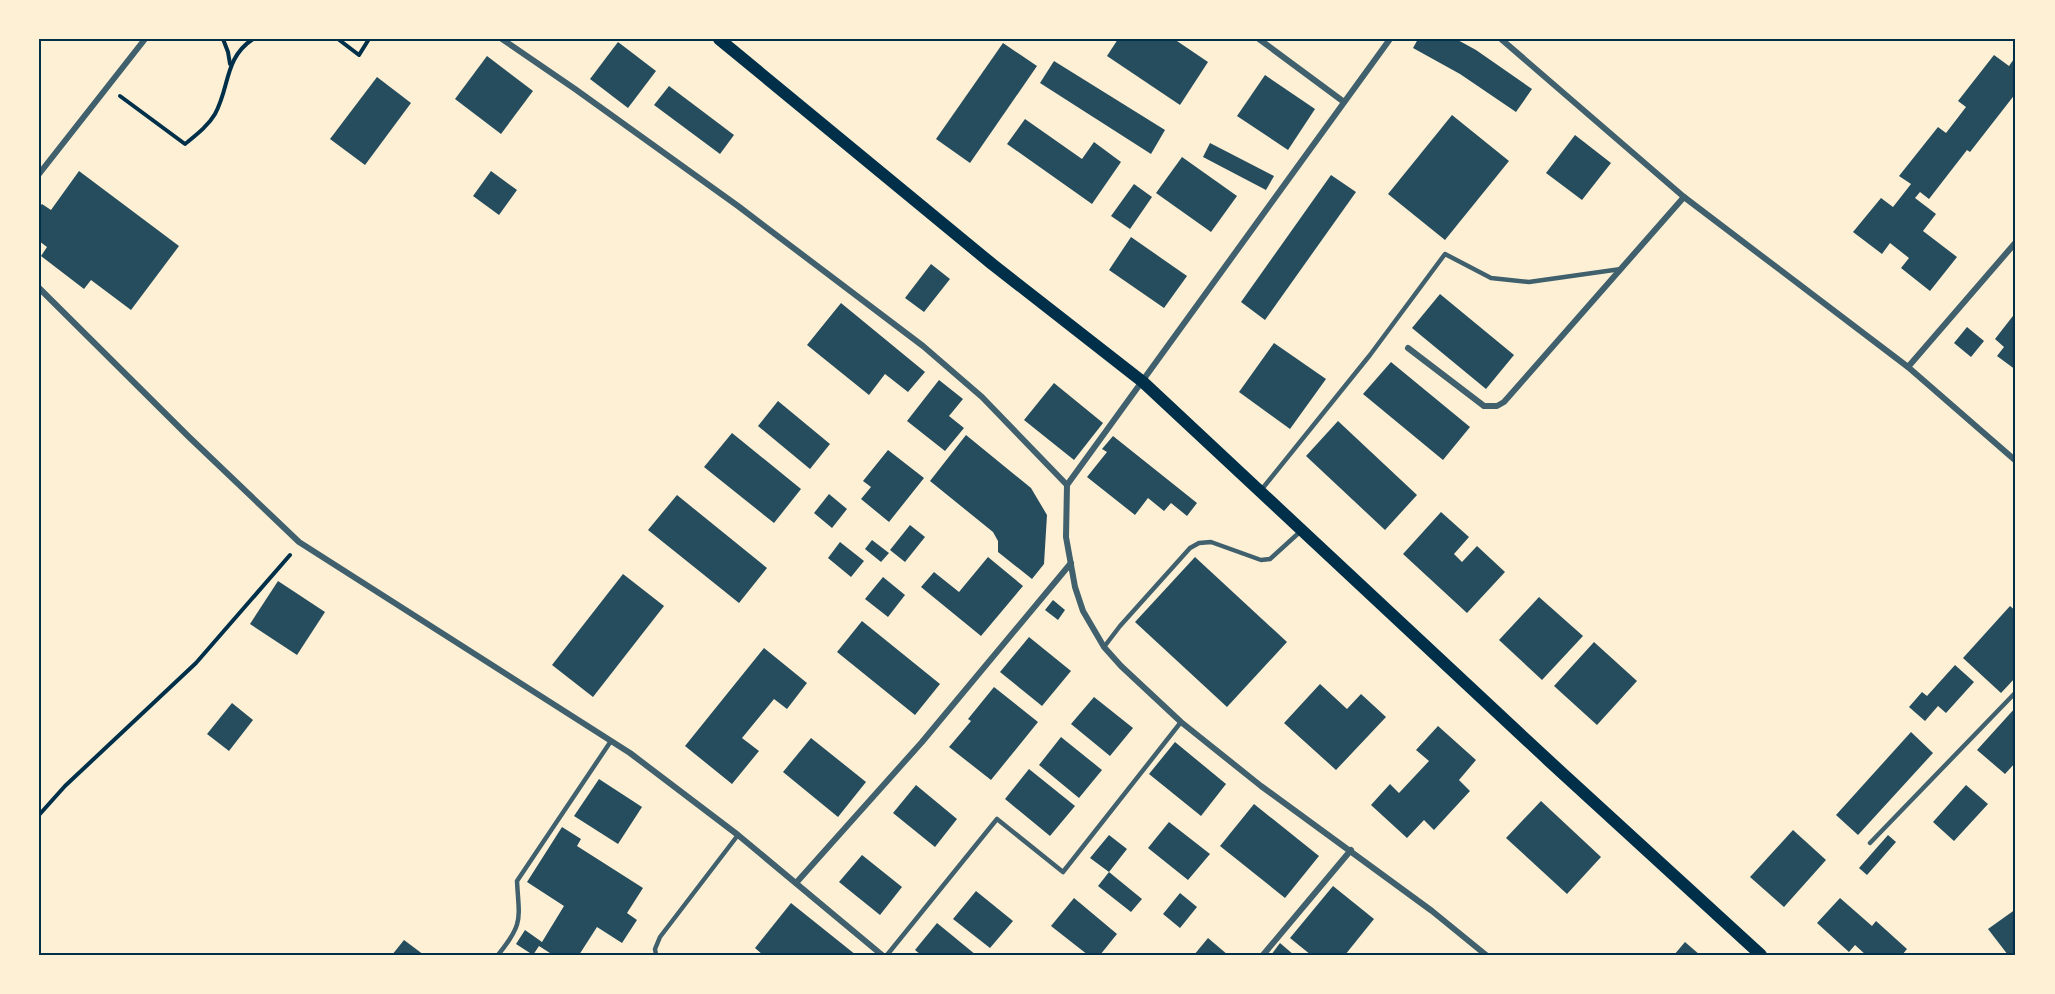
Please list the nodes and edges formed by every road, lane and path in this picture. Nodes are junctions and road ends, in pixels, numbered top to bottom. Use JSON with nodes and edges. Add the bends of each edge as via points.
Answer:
{"nodes":[{"id":1,"x":145,"y":39,"type":"edge"},
{"id":2,"x":223,"y":39,"type":"edge"},
{"id":3,"x":253,"y":39,"type":"edge"},
{"id":4,"x":338,"y":39,"type":"edge"},
{"id":5,"x":369,"y":39,"type":"edge"},
{"id":6,"x":502,"y":39,"type":"edge"},
{"id":7,"x":1259,"y":39,"type":"edge"},
{"id":8,"x":1390,"y":39,"type":"edge"},
{"id":9,"x":1501,"y":39,"type":"edge"},
{"id":10,"x":724,"y":41,"type":"edge"},
{"id":11,"x":230,"y":66,"type":"junction"},
{"id":12,"x":107,"y":87,"type":"junction"},
{"id":13,"x":1344,"y":102,"type":"junction"},
{"id":14,"x":39,"y":174,"type":"edge"},
{"id":15,"x":1684,"y":197,"type":"junction"},
{"id":16,"x":2016,"y":242,"type":"edge"},
{"id":17,"x":1621,"y":269,"type":"junction"},
{"id":18,"x":39,"y":288,"type":"edge"},
{"id":19,"x":1408,"y":348,"type":"dead end"},
{"id":20,"x":1908,"y":367,"type":"junction"},
{"id":21,"x":1143,"y":382,"type":"junction"},
{"id":22,"x":2016,"y":461,"type":"edge"},
{"id":23,"x":1067,"y":485,"type":"junction"},
{"id":24,"x":1260,"y":492,"type":"junction"},
{"id":25,"x":1302,"y":530,"type":"junction"},
{"id":26,"x":299,"y":542,"type":"junction"},
{"id":27,"x":1071,"y":564,"type":"junction"},
{"id":28,"x":1104,"y":647,"type":"junction"},
{"id":29,"x":2016,"y":692,"type":"edge"},
{"id":30,"x":1181,"y":722,"type":"junction"},
{"id":31,"x":611,"y":741,"type":"junction"},
{"id":32,"x":39,"y":815,"type":"edge"},
{"id":33,"x":738,"y":835,"type":"junction"},
{"id":34,"x":1870,"y":843,"type":"dead end"},
{"id":35,"x":1351,"y":850,"type":"junction"},
{"id":36,"x":796,"y":883,"type":"junction"},
{"id":37,"x":498,"y":955,"type":"edge"},
{"id":38,"x":656,"y":955,"type":"edge"},
{"id":39,"x":882,"y":955,"type":"edge"},
{"id":40,"x":887,"y":955,"type":"edge"},
{"id":41,"x":1263,"y":955,"type":"edge"},
{"id":42,"x":1486,"y":955,"type":"edge"},
{"id":43,"x":1761,"y":955,"type":"edge"}],
"edges":[{"from":1,"to":12,"type":"street"},
{"from":2,"to":11,"type":"path"},
{"from":3,"to":11,"type":"path"},
{"from":4,"to":5,"type":"path","via":[[359,55]]},
{"from":6,"to":23,"type":"street","via":[[738,206],[923,346],[982,397]]},
{"from":7,"to":13,"type":"street"},
{"from":8,"to":13,"type":"street"},
{"from":9,"to":15,"type":"street"},
{"from":10,"to":21,"type":"main road","via":[[992,264]]},
{"from":11,"to":12,"type":"path","via":[[215,114],[185,144]]},
{"from":12,"to":14,"type":"street"},
{"from":13,"to":21,"type":"street"},
{"from":15,"to":17,"type":"street"},
{"from":15,"to":20,"type":"street"},
{"from":16,"to":20,"type":"street"},
{"from":17,"to":19,"type":"street","via":[[1497,406],[1484,406]]},
{"from":17,"to":24,"type":"lane","via":[[1528,282],[1491,278],[1445,254]]},
{"from":18,"to":26,"type":"street"},
{"from":20,"to":22,"type":"street"},
{"from":21,"to":23,"type":"street"},
{"from":21,"to":24,"type":"main road"},
{"from":23,"to":27,"type":"street","via":[[1066,537]]},
{"from":24,"to":25,"type":"main road"},
{"from":25,"to":28,"type":"lane","via":[[1270,559],[1261,560],[1211,542],[1190,548]]},
{"from":25,"to":43,"type":"main road"},
{"from":26,"to":31,"type":"street"},
{"from":26,"to":32,"type":"path","via":[[196,663]]},
{"from":27,"to":28,"type":"street","via":[[1083,611]]},
{"from":27,"to":36,"type":"street","via":[[922,742]]},
{"from":28,"to":30,"type":"street"},
{"from":29,"to":34,"type":"lane"},
{"from":30,"to":35,"type":"street","via":[[1261,786]]},
{"from":30,"to":40,"type":"lane","via":[[1063,872],[997,819]]},
{"from":31,"to":33,"type":"street"},
{"from":31,"to":37,"type":"lane","via":[[517,881],[517,927]]},
{"from":33,"to":36,"type":"street"},
{"from":33,"to":38,"type":"lane","via":[[660,937]]},
{"from":35,"to":41,"type":"street"},
{"from":35,"to":42,"type":"street"},
{"from":36,"to":39,"type":"street"}]}
